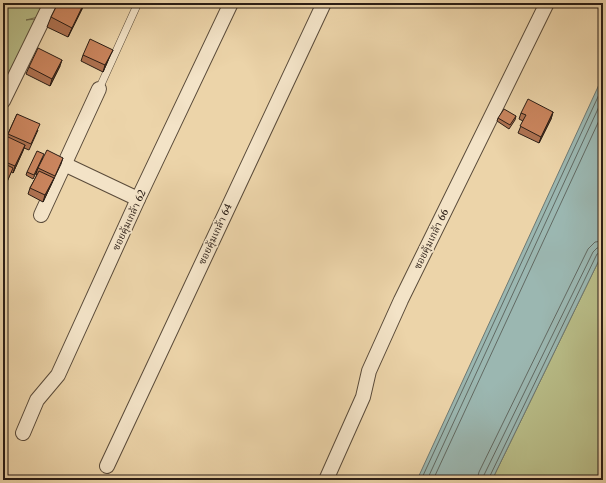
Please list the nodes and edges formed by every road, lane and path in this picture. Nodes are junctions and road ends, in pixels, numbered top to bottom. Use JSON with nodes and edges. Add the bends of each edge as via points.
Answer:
{"nodes":[{"id":1,"x":51,"y":3,"type":"edge"},
{"id":2,"x":138,"y":3,"type":"edge"},
{"id":3,"x":231,"y":3,"type":"edge"},
{"id":4,"x":324,"y":3,"type":"edge"},
{"id":5,"x":547,"y":3,"type":"edge"},
{"id":6,"x":99,"y":89,"type":"joint"},
{"id":7,"x":3,"y":100,"type":"edge"},
{"id":8,"x":64,"y":164,"type":"junction"},
{"id":9,"x":138,"y":199,"type":"junction"},
{"id":10,"x":41,"y":215,"type":"dead end"},
{"id":11,"x":23,"y":433,"type":"dead end"},
{"id":12,"x":107,"y":466,"type":"dead end"},
{"id":13,"x":326,"y":480,"type":"edge"}],
"edges":[{"from":1,"to":7,"type":"street"},
{"from":2,"to":6,"type":"lane"},
{"from":3,"to":9,"type":"street","name":"ซอยคุ้มเกล้า 62"},
{"from":4,"to":12,"type":"street","name":"ซอยคุ้มเกล้า 64"},
{"from":5,"to":13,"type":"street","name":"ซอยคุ้มเกล้า 66","via":[[401,300],[369,371],[364,397]]},
{"from":6,"to":8,"type":"street"},
{"from":8,"to":9,"type":"street"},
{"from":8,"to":10,"type":"street"},
{"from":9,"to":11,"type":"street","name":"ซอยคุ้มเกล้า 62","via":[[58,375],[37,400]]}]}
